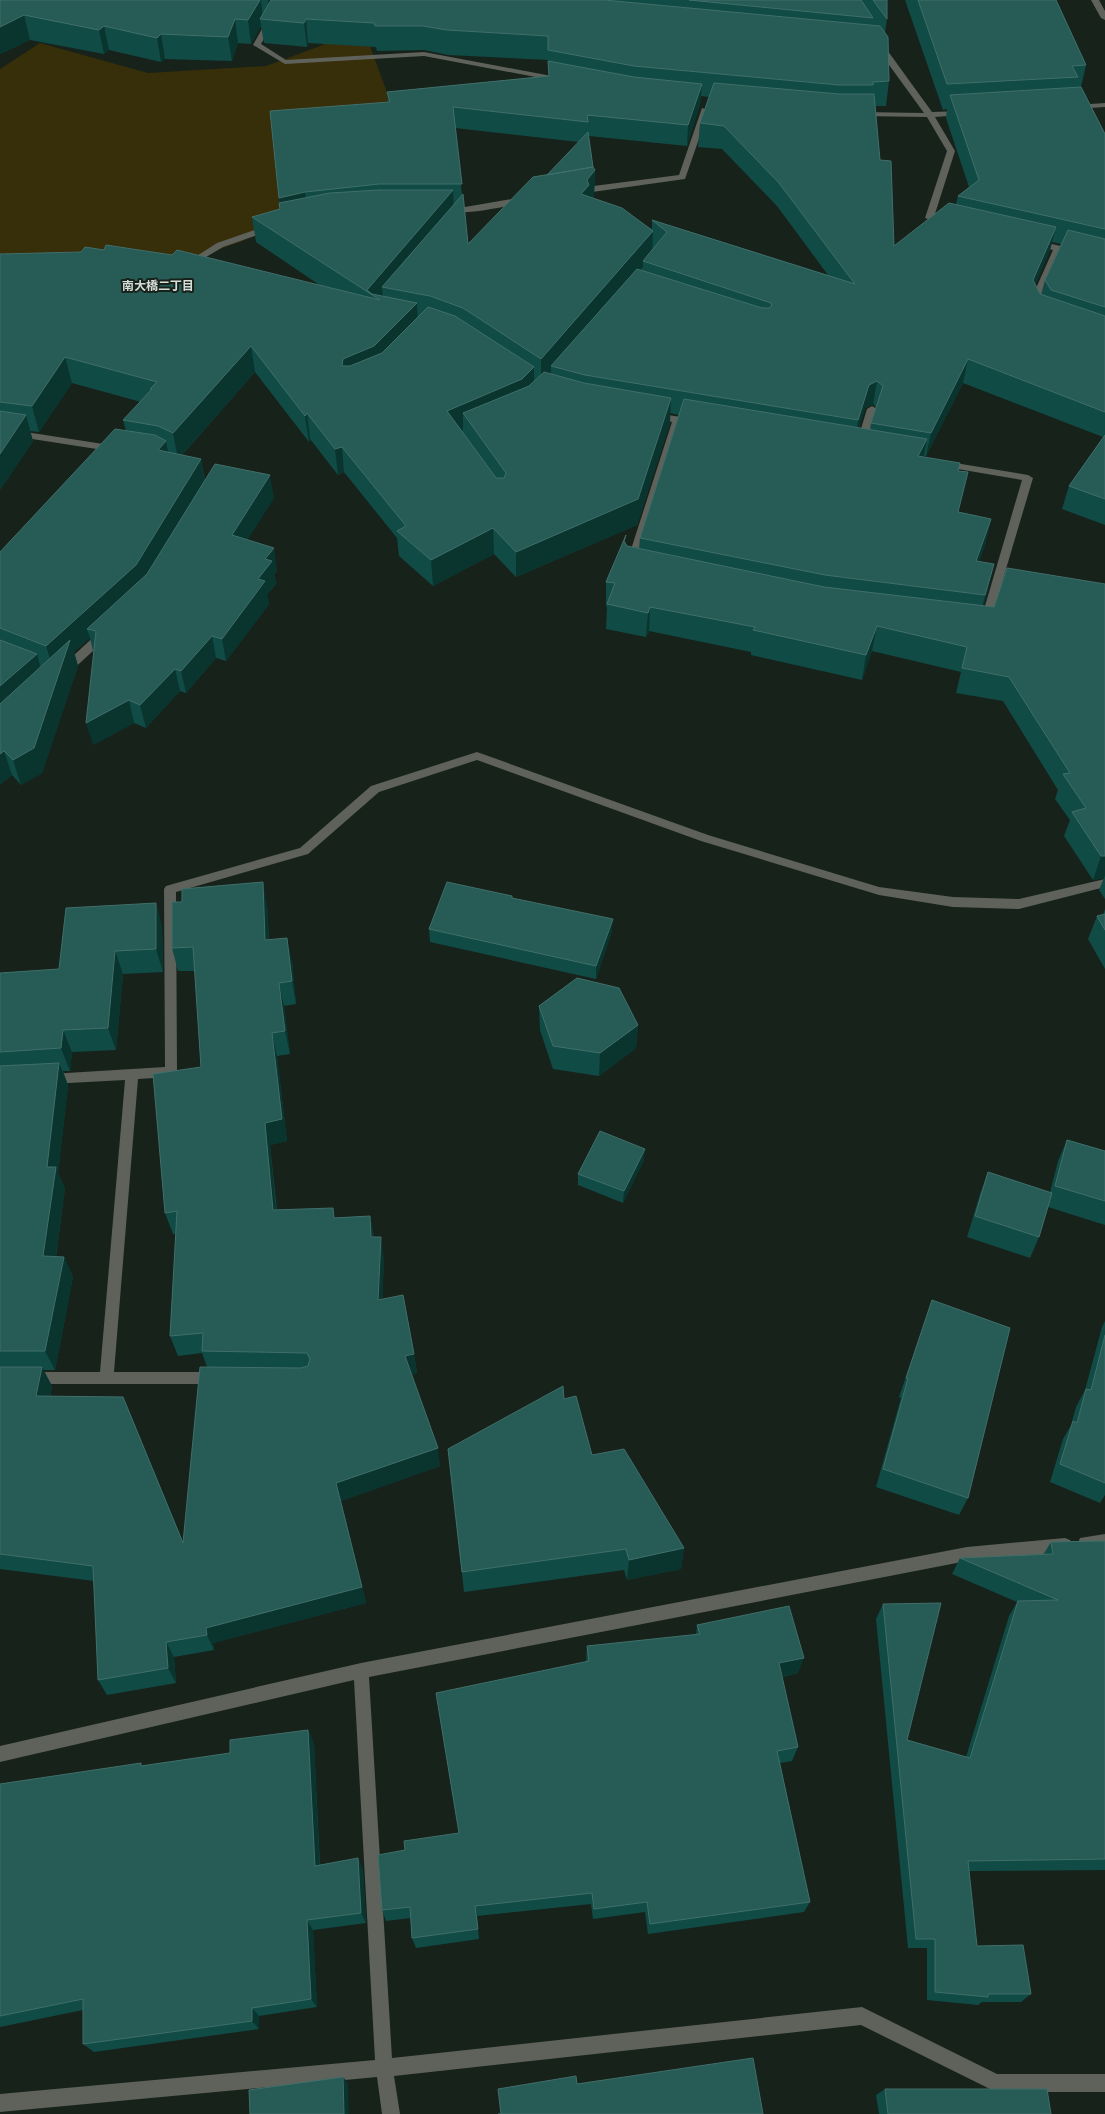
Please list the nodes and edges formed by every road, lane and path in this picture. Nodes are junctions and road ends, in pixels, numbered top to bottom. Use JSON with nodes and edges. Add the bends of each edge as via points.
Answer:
{"nodes":[{"id":1,"x":292,"y":0,"type":"edge"},
{"id":2,"x":1095,"y":0,"type":"edge"},
{"id":3,"x":263,"y":18,"type":"edge"},
{"id":4,"x":272,"y":18,"type":"junction"},
{"id":5,"x":1105,"y":18,"type":"edge"},
{"id":6,"x":872,"y":42,"type":"edge"},
{"id":7,"x":567,"y":81,"type":"edge"},
{"id":8,"x":708,"y":101,"type":"edge"},
{"id":9,"x":1105,"y":105,"type":"edge"},
{"id":10,"x":1066,"y":107,"type":"edge"},
{"id":11,"x":969,"y":112,"type":"edge"},
{"id":12,"x":855,"y":114,"type":"edge"},
{"id":13,"x":930,"y":115,"type":"junction"},
{"id":14,"x":569,"y":192,"type":"edge"},
{"id":15,"x":531,"y":198,"type":"edge"},
{"id":16,"x":437,"y":210,"type":"edge"},
{"id":17,"x":280,"y":224,"type":"edge"},
{"id":18,"x":957,"y":225,"type":"edge"},
{"id":19,"x":1021,"y":240,"type":"edge"},
{"id":20,"x":1058,"y":248,"type":"junction"},
{"id":21,"x":1105,"y":259,"type":"edge"},
{"id":22,"x":193,"y":261,"type":"edge"},
{"id":23,"x":1040,"y":317,"type":"edge"},
{"id":24,"x":872,"y":409,"type":"dead end"},
{"id":25,"x":649,"y":415,"type":"edge"},
{"id":26,"x":677,"y":420,"type":"junction"},
{"id":27,"x":706,"y":424,"type":"edge"},
{"id":28,"x":0,"y":431,"type":"edge"},
{"id":29,"x":125,"y":450,"type":"edge"},
{"id":30,"x":860,"y":450,"type":"edge"},
{"id":31,"x":935,"y":462,"type":"edge"},
{"id":32,"x":640,"y":569,"type":"edge"},
{"id":33,"x":112,"y":626,"type":"edge"},
{"id":34,"x":974,"y":626,"type":"edge"},
{"id":35,"x":56,"y":678,"type":"edge"},
{"id":36,"x":1105,"y":883,"type":"edge"},
{"id":37,"x":132,"y":1075,"type":"junction"},
{"id":38,"x":38,"y":1080,"type":"edge"},
{"id":39,"x":107,"y":1377,"type":"junction"},
{"id":40,"x":0,"y":1378,"type":"edge"},
{"id":41,"x":226,"y":1378,"type":"edge"},
{"id":42,"x":1105,"y":1541,"type":"edge"},
{"id":43,"x":361,"y":1671,"type":"junction"},
{"id":44,"x":0,"y":1754,"type":"edge"},
{"id":45,"x":384,"y":2068,"type":"junction"},
{"id":46,"x":1105,"y":2083,"type":"edge"},
{"id":47,"x":0,"y":2103,"type":"edge"},
{"id":48,"x":392,"y":2114,"type":"edge"}],
"edges":[{"from":1,"to":4,"type":"street"},
{"from":2,"to":5,"type":"street"},
{"from":3,"to":4,"type":"street"},
{"from":4,"to":7,"type":"street","via":[[257,45],[285,62],[424,54]]},
{"from":6,"to":13,"type":"street","via":[[880,47]]},
{"from":8,"to":14,"type":"street","via":[[682,177],[598,192]]},
{"from":9,"to":10,"type":"street"},
{"from":11,"to":13,"type":"street"},
{"from":12,"to":13,"type":"street"},
{"from":13,"to":18,"type":"street","via":[[952,152],[929,218]]},
{"from":15,"to":16,"type":"street","via":[[461,214]]},
{"from":17,"to":22,"type":"street","via":[[231,239]]},
{"from":19,"to":20,"type":"street"},
{"from":20,"to":21,"type":"street"},
{"from":20,"to":23,"type":"street","via":[[1033,304]]},
{"from":24,"to":30,"type":"street"},
{"from":25,"to":26,"type":"street"},
{"from":26,"to":27,"type":"street"},
{"from":26,"to":32,"type":"street","via":[[630,567]]},
{"from":28,"to":29,"type":"street"},
{"from":31,"to":34,"type":"street","via":[[1028,478],[984,627]]},
{"from":33,"to":35,"type":"street"},
{"from":36,"to":37,"type":"street","via":[[1019,904],[953,902],[879,891],[704,838],[477,756],[375,789],[304,851],[170,890],[171,1072]]},
{"from":37,"to":38,"type":"street"},
{"from":37,"to":39,"type":"street"},
{"from":39,"to":40,"type":"street"},
{"from":39,"to":41,"type":"street"},
{"from":42,"to":43,"type":"street","via":[[967,1554]]},
{"from":43,"to":44,"type":"street"},
{"from":43,"to":45,"type":"street"},
{"from":45,"to":46,"type":"street","via":[[862,2016],[996,2083]]},
{"from":45,"to":47,"type":"street"},
{"from":45,"to":48,"type":"street"}]}
